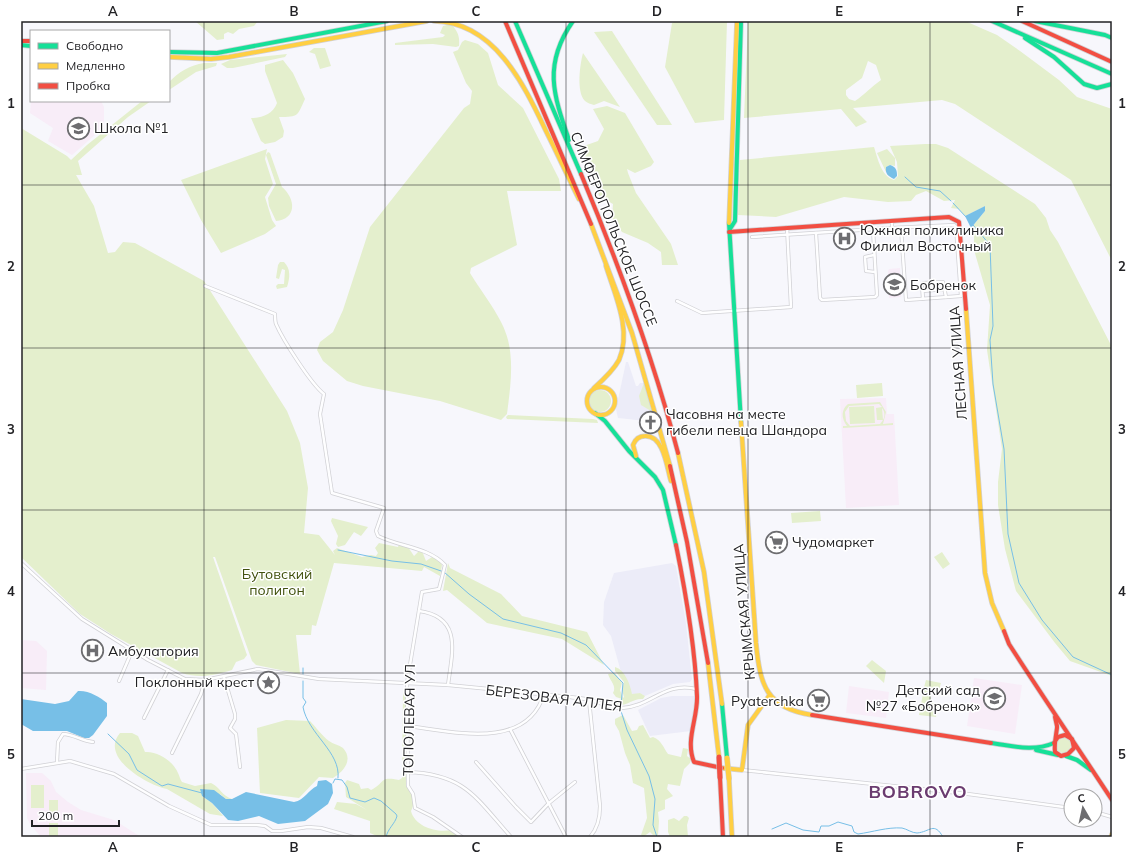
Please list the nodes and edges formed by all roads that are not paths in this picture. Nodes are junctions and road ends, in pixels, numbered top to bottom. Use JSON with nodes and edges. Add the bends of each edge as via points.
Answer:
{"nodes":[{"id":1,"x":388,"y":21,"type":"edge"},
{"id":2,"x":427,"y":21,"type":"edge"},
{"id":3,"x":434,"y":21,"type":"edge"},
{"id":4,"x":505,"y":21,"type":"edge"},
{"id":5,"x":515,"y":21,"type":"edge"},
{"id":6,"x":573,"y":21,"type":"edge"},
{"id":7,"x":737,"y":21,"type":"edge"},
{"id":8,"x":741,"y":21,"type":"edge"},
{"id":9,"x":992,"y":21,"type":"edge"},
{"id":10,"x":1022,"y":21,"type":"edge"},
{"id":11,"x":1035,"y":21,"type":"edge"},
{"id":12,"x":1015,"y":32,"type":"junction"},
{"id":13,"x":1112,"y":38,"type":"edge"},
{"id":14,"x":170,"y":52,"type":"edge"},
{"id":15,"x":170,"y":57,"type":"edge"},
{"id":16,"x":1112,"y":62,"type":"edge"},
{"id":17,"x":1112,"y":74,"type":"edge"},
{"id":18,"x":1112,"y":84,"type":"edge"},
{"id":19,"x":596,"y":212,"type":"junction"},
{"id":20,"x":586,"y":214,"type":"junction"},
{"id":21,"x":892,"y":220,"type":"junction"},
{"id":22,"x":787,"y":227,"type":"junction"},
{"id":23,"x":892,"y":228,"type":"junction"},
{"id":24,"x":901,"y":228,"type":"junction"},
{"id":25,"x":873,"y":230,"type":"junction"},
{"id":26,"x":729,"y":232,"type":"junction"},
{"id":27,"x":816,"y":233,"type":"junction"},
{"id":28,"x":788,"y":235,"type":"junction"},
{"id":29,"x":752,"y":237,"type":"dead end"},
{"id":30,"x":601,"y":250,"type":"junction"},
{"id":31,"x":874,"y":255,"type":"junction"},
{"id":32,"x":875,"y":272,"type":"junction"},
{"id":33,"x":205,"y":286,"type":"dead end"},
{"id":34,"x":945,"y":289,"type":"junction"},
{"id":35,"x":923,"y":291,"type":"junction"},
{"id":36,"x":963,"y":296,"type":"junction"},
{"id":37,"x":946,"y":297,"type":"junction"},
{"id":38,"x":923,"y":299,"type":"junction"},
{"id":39,"x":677,"y":301,"type":"dead end"},
{"id":40,"x":733,"y":312,"type":"junction"},
{"id":41,"x":594,"y":388,"type":"junction"},
{"id":42,"x":595,"y":413,"type":"junction"},
{"id":43,"x":640,"y":462,"type":"junction"},
{"id":44,"x":680,"y":504,"type":"junction"},
{"id":45,"x":21,"y":563,"type":"edge"},
{"id":46,"x":419,"y":611,"type":"junction"},
{"id":47,"x":132,"y":651,"type":"junction"},
{"id":48,"x":168,"y":670,"type":"junction"},
{"id":49,"x":224,"y":677,"type":"junction"},
{"id":50,"x":205,"y":680,"type":"junction"},
{"id":51,"x":119,"y":681,"type":"dead end"},
{"id":52,"x":407,"y":683,"type":"junction"},
{"id":53,"x":448,"y":686,"type":"junction"},
{"id":54,"x":696,"y":689,"type":"junction"},
{"id":55,"x":544,"y":694,"type":"junction"},
{"id":56,"x":769,"y":696,"type":"junction"},
{"id":57,"x":589,"y":700,"type":"junction"},
{"id":58,"x":1055,"y":716,"type":"junction"},
{"id":59,"x":144,"y":718,"type":"dead end"},
{"id":60,"x":407,"y":726,"type":"junction"},
{"id":61,"x":510,"y":729,"type":"junction"},
{"id":62,"x":1072,"y":739,"type":"junction"},
{"id":63,"x":93,"y":742,"type":"dead end"},
{"id":64,"x":1054,"y":743,"type":"junction"},
{"id":65,"x":1033,"y":749,"type":"junction"},
{"id":66,"x":172,"y":753,"type":"dead end"},
{"id":67,"x":1062,"y":755,"type":"junction"},
{"id":68,"x":57,"y":762,"type":"junction"},
{"id":69,"x":476,"y":762,"type":"dead end"},
{"id":70,"x":240,"y":767,"type":"dead end"},
{"id":71,"x":21,"y":769,"type":"edge"},
{"id":72,"x":742,"y":770,"type":"junction"},
{"id":73,"x":408,"y":772,"type":"junction"},
{"id":74,"x":1094,"y":772,"type":"junction"},
{"id":75,"x":575,"y":782,"type":"dead end"},
{"id":76,"x":1112,"y":800,"type":"edge"},
{"id":77,"x":549,"y":803,"type":"junction"},
{"id":78,"x":1063,"y":807,"type":"edge"},
{"id":79,"x":1112,"y":834,"type":"edge"},
{"id":80,"x":353,"y":837,"type":"edge"},
{"id":81,"x":462,"y":837,"type":"edge"},
{"id":82,"x":511,"y":837,"type":"edge"},
{"id":83,"x":566,"y":837,"type":"edge"},
{"id":84,"x":590,"y":837,"type":"edge"},
{"id":85,"x":723,"y":837,"type":"edge"},
{"id":86,"x":732,"y":837,"type":"edge"},
{"id":87,"x":1111,"y":837,"type":"edge"}],
"edges":[{"from":1,"to":14,"type":"main road","via":[[217,53]]},
{"from":2,"to":15,"type":"main road","via":[[224,58]]},
{"from":3,"to":20,"type":"main road","via":[[460,24],[478,33],[517,77],[528,93]]},
{"from":4,"to":20,"type":"main road","name":"СИМФЕРОПОЛЬСКОЕ ШОССЕ"},
{"from":5,"to":19,"type":"main road","name":"СИМФЕРОПОЛЬСКОЕ ШОССЕ"},
{"from":6,"to":19,"type":"main road","via":[[555,55],[552,68],[553,86],[561,119]]},
{"from":7,"to":26,"type":"main road","name":"КРЫМСКАЯ УЛИЦА"},
{"from":8,"to":26,"type":"main road","via":[[735,221]]},
{"from":9,"to":12,"type":"main road"},
{"from":10,"to":16,"type":"main road"},
{"from":11,"to":13,"type":"main road"},
{"from":12,"to":17,"type":"main road"},
{"from":12,"to":18,"type":"main road","via":[[1054,58],[1084,84],[1097,88]]},
{"from":19,"to":86,"type":"main road","name":"СИМФЕРОПОЛЬСКОЕ ШОССЕ","bridge":true,"via":[[640,327],[685,484],[710,607],[720,682],[728,758]]},
{"from":20,"to":30,"type":"main road","name":"СИМФЕРОПОЛЬСКОЕ ШОССЕ"},
{"from":21,"to":22,"type":"main road","name":"ЛЕСНАЯ УЛИЦА"},
{"from":21,"to":23,"type":"street"},
{"from":21,"to":36,"type":"main road","name":"ЛЕСНАЯ УЛИЦА","via":[[949,217],[959,222]]},
{"from":22,"to":26,"type":"main road","name":"ЛЕСНАЯ УЛИЦА"},
{"from":22,"to":28,"type":"street"},
{"from":23,"to":24,"type":"street"},
{"from":23,"to":25,"type":"street"},
{"from":24,"to":36,"type":"street","via":[[950,224],[956,227]]},
{"from":24,"to":38,"type":"street","via":[[906,300]]},
{"from":25,"to":27,"type":"street"},
{"from":25,"to":31,"type":"street"},
{"from":26,"to":40,"type":"main road","name":"КРЫМСКАЯ УЛИЦА"},
{"from":27,"to":28,"type":"street"},
{"from":27,"to":32,"type":"street","via":[[822,300],[875,297]]},
{"from":28,"to":29,"type":"street"},
{"from":28,"to":40,"type":"street","via":[[792,306]]},
{"from":30,"to":41,"type":"main road","via":[[625,339],[618,363],[608,377]]},
{"from":30,"to":44,"type":"main road","name":"СИМФЕРОПОЛЬСКОЕ ШОССЕ","via":[[646,377]]},
{"from":31,"to":32,"type":"street"},
{"from":31,"to":32,"type":"street","via":[[866,256],[866,264],[868,272]]},
{"from":33,"to":46,"type":"street","name":"ТОПОЛЕВАЯ УЛ","via":[[275,314],[275,322],[299,362],[316,388],[324,394],[320,414],[332,493],[384,508],[376,531],[378,536],[425,552],[445,565],[439,590],[422,592]]},
{"from":34,"to":35,"type":"street"},
{"from":34,"to":35,"type":"street","via":[[944,282],[924,283]]},
{"from":34,"to":37,"type":"street"},
{"from":35,"to":38,"type":"street"},
{"from":36,"to":37,"type":"street"},
{"from":36,"to":58,"type":"main road","name":"ЛЕСНАЯ УЛИЦА","via":[[988,587],[1009,644]]},
{"from":37,"to":38,"type":"street"},
{"from":39,"to":40,"type":"street","via":[[702,313]]},
{"from":40,"to":56,"type":"main road","name":"КРЫМСКАЯ УЛИЦА","via":[[758,660],[762,681]]},
{"from":41,"to":42,"type":"main road","via":[[587,401],[589,408]]},
{"from":41,"to":42,"type":"main road","via":[[605,388],[611,392],[614,399],[613,406],[608,412]]},
{"from":42,"to":43,"type":"main road"},
{"from":43,"to":44,"type":"main road","via":[[634,453],[634,442],[642,436],[654,437],[660,443]]},
{"from":43,"to":54,"type":"main road","via":[[660,483],[668,506],[686,605]]},
{"from":44,"to":85,"type":"main road","name":"СИМФЕРОПОЛЬСКОЕ ШОССЕ","bridge":true,"via":[[711,683]]},
{"from":45,"to":47,"type":"street","via":[[82,619]]},
{"from":46,"to":52,"type":"street","name":"ТОПОЛЕВАЯ УЛ"},
{"from":46,"to":53,"type":"street","via":[[432,614],[444,621],[450,630],[452,641]]},
{"from":47,"to":48,"type":"street"},
{"from":47,"to":51,"type":"street"},
{"from":48,"to":50,"type":"street","via":[[185,679]]},
{"from":48,"to":59,"type":"street"},
{"from":49,"to":50,"type":"street"},
{"from":49,"to":52,"type":"street","name":"БЕРЕЗОВАЯ АЛЛЕЯ","via":[[256,670],[320,679]]},
{"from":49,"to":70,"type":"street","via":[[235,714],[230,728],[236,734]]},
{"from":50,"to":66,"type":"street","via":[[199,700]]},
{"from":52,"to":53,"type":"street","name":"БЕРЕЗОВАЯ АЛЛЕЯ"},
{"from":52,"to":60,"type":"street","name":"ТОПОЛЕВАЯ УЛ"},
{"from":53,"to":55,"type":"street","name":"БЕРЕЗОВАЯ АЛЛЕЯ"},
{"from":54,"to":57,"type":"street","name":"БЕРЕЗОВАЯ АЛЛЕЯ","via":[[683,687],[666,690],[622,708]]},
{"from":54,"to":72,"type":"main road","via":[[692,759],[697,764]]},
{"from":55,"to":57,"type":"street","name":"БЕРЕЗОВАЯ АЛЛЕЯ"},
{"from":55,"to":61,"type":"street","via":[[536,713]]},
{"from":56,"to":65,"type":"main road","name":"КРЫМСКАЯ УЛИЦА","via":[[779,705],[799,713]]},
{"from":56,"to":72,"type":"main road","via":[[748,725]]},
{"from":57,"to":84,"type":"street","via":[[600,806],[600,819]]},
{"from":58,"to":62,"type":"main road","name":"ЛЕСНАЯ УЛИЦА"},
{"from":58,"to":64,"type":"main road","via":[[1058,727]]},
{"from":60,"to":61,"type":"street","via":[[474,734],[491,734]]},
{"from":60,"to":73,"type":"street","name":"ТОПОЛЕВАЯ УЛ"},
{"from":61,"to":77,"type":"street"},
{"from":62,"to":64,"type":"main road","via":[[1062,735]]},
{"from":62,"to":67,"type":"main road","via":[[1073,750]]},
{"from":62,"to":74,"type":"main road","name":"ЛЕСНАЯ УЛИЦА"},
{"from":63,"to":68,"type":"street","via":[[63,734],[58,742]]},
{"from":64,"to":65,"type":"main road","name":"КРЫМСКАЯ УЛИЦА"},
{"from":64,"to":67,"type":"main road","via":[[1054,749]]},
{"from":65,"to":67,"type":"main road"},
{"from":67,"to":74,"type":"main road","via":[[1077,760]]},
{"from":68,"to":71,"type":"street"},
{"from":68,"to":80,"type":"street","via":[[70,761],[114,774],[169,806],[211,825],[257,825],[265,826],[272,831],[315,827]]},
{"from":69,"to":77,"type":"street","via":[[531,822]]},
{"from":72,"to":78,"type":"street"},
{"from":73,"to":81,"type":"street","name":"ТОПОЛЕВАЯ УЛ","via":[[408,786],[413,794],[415,808]]},
{"from":73,"to":82,"type":"street","via":[[439,776],[459,783]]},
{"from":74,"to":76,"type":"main road","name":"ЛЕСНАЯ УЛИЦА"},
{"from":75,"to":77,"type":"street"},
{"from":77,"to":83,"type":"street"},
{"from":79,"to":87,"type":"main road"}]}
